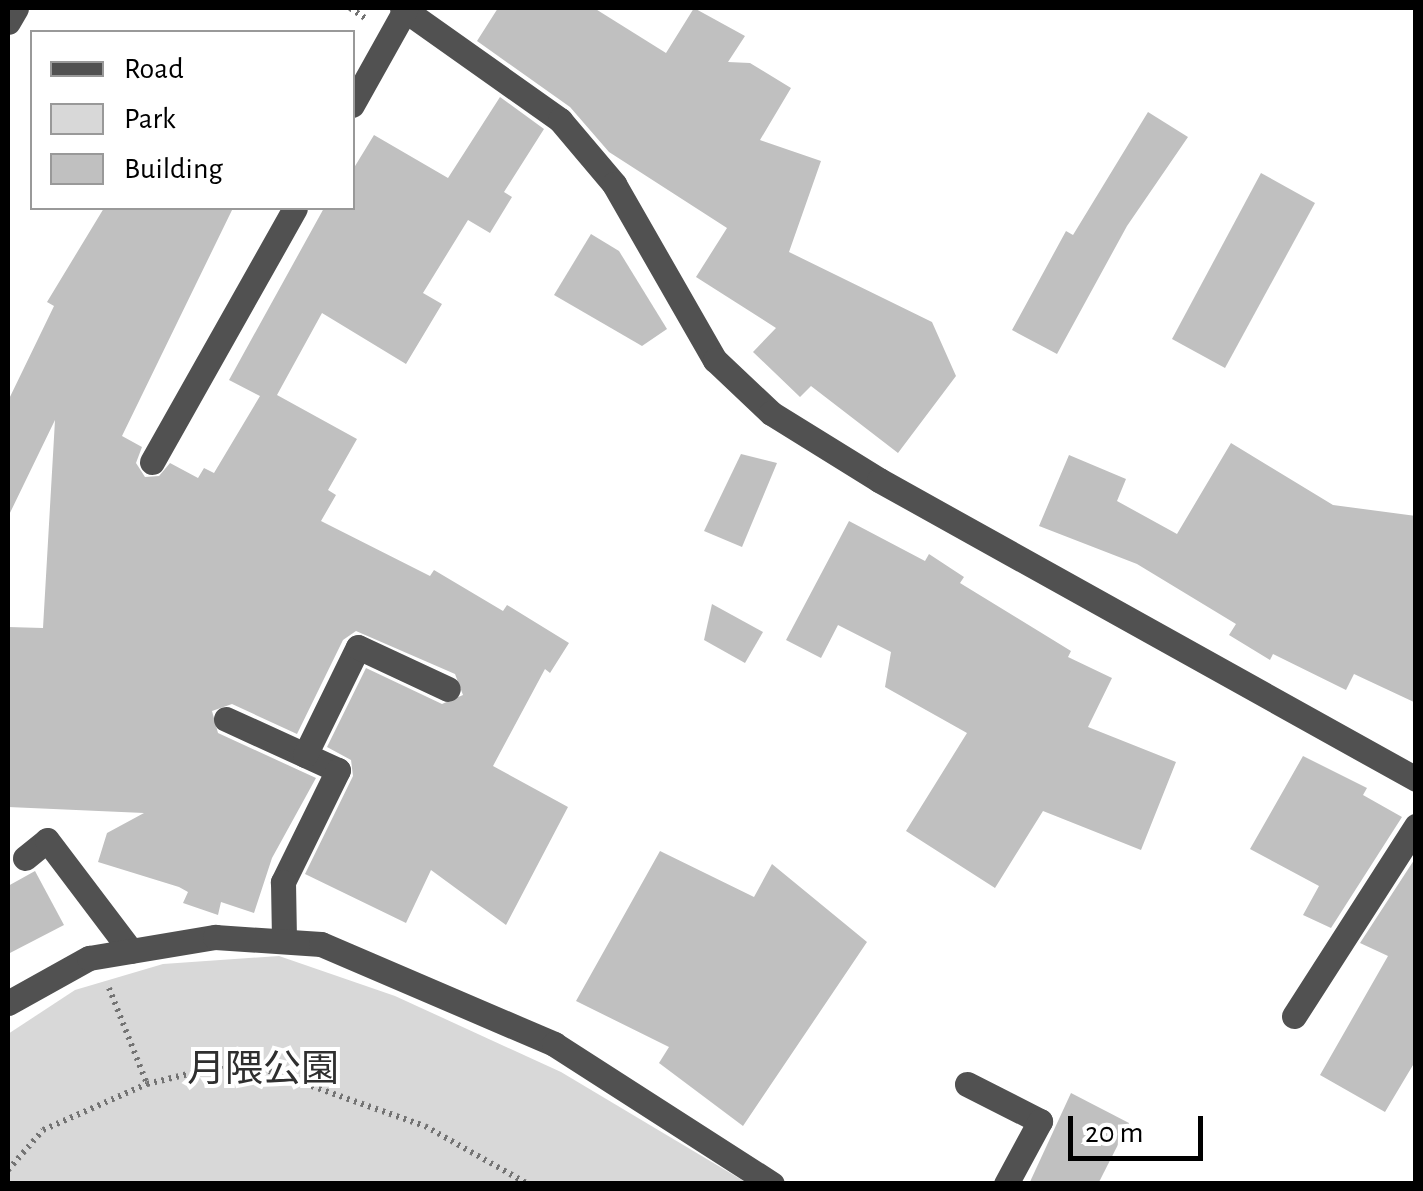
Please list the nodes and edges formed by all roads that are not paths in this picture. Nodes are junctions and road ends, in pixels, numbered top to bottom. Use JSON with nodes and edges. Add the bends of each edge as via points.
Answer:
{"nodes":[{"id":1,"x":16,"y":8,"type":"edge"},
{"id":2,"x":403,"y":8,"type":"edge"},
{"id":3,"x":8,"y":22,"type":"edge"},
{"id":4,"x":355,"y":99,"type":"edge"},
{"id":5,"x":294,"y":210,"type":"edge"},
{"id":6,"x":152,"y":462,"type":"dead end"},
{"id":7,"x":448,"y":689,"type":"dead end"},
{"id":8,"x":226,"y":719,"type":"dead end"},
{"id":9,"x":305,"y":755,"type":"junction"},
{"id":10,"x":1416,"y":780,"type":"edge"},
{"id":11,"x":1416,"y":826,"type":"edge"},
{"id":12,"x":25,"y":858,"type":"dead end"},
{"id":13,"x":284,"y":941,"type":"junction"},
{"id":14,"x":131,"y":951,"type":"junction"},
{"id":15,"x":8,"y":1003,"type":"edge"},
{"id":16,"x":1294,"y":1016,"type":"dead end"},
{"id":17,"x":967,"y":1084,"type":"dead end"},
{"id":18,"x":772,"y":1184,"type":"edge"},
{"id":19,"x":1006,"y":1184,"type":"edge"}],
"edges":[{"from":1,"to":3,"type":"street"},
{"from":2,"to":4,"type":"street"},
{"from":2,"to":10,"type":"street","via":[[560,120],[614,184],[716,360],[771,413]]},
{"from":5,"to":6,"type":"street"},
{"from":7,"to":9,"type":"street","via":[[358,647]]},
{"from":8,"to":9,"type":"street"},
{"from":9,"to":13,"type":"street","via":[[338,770],[283,882]]},
{"from":11,"to":16,"type":"street"},
{"from":12,"to":14,"type":"street","via":[[47,840]]},
{"from":13,"to":14,"type":"street","via":[[214,937]]},
{"from":13,"to":18,"type":"street","via":[[321,944],[554,1044]]},
{"from":14,"to":15,"type":"street","via":[[89,958]]},
{"from":17,"to":19,"type":"street","via":[[1040,1121]]}]}
